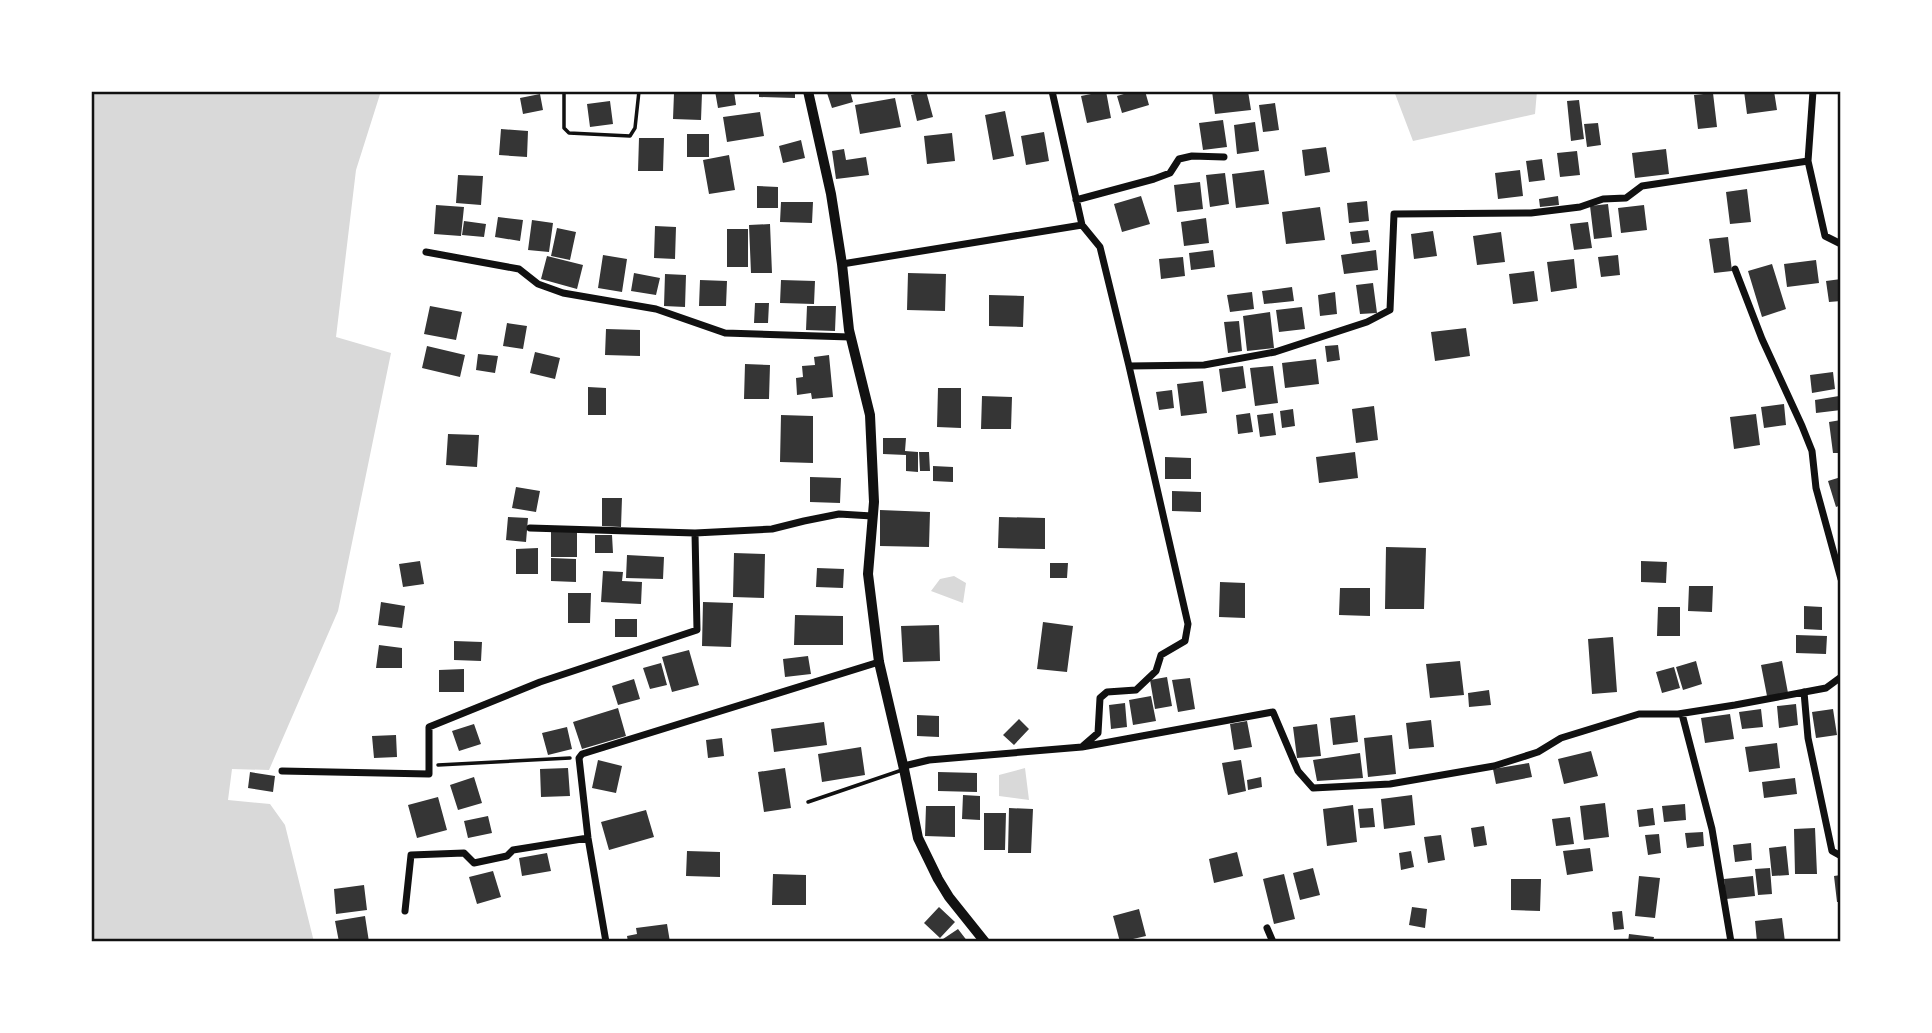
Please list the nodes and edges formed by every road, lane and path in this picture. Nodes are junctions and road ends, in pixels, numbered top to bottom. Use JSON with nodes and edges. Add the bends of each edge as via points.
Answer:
{"nodes":[{"id":1,"x":564,"y":91,"type":"edge"},
{"id":2,"x":639,"y":91,"type":"edge"},
{"id":3,"x":808,"y":91,"type":"edge"},
{"id":4,"x":1052,"y":91,"type":"edge"},
{"id":5,"x":1813,"y":91,"type":"edge"},
{"id":6,"x":1224,"y":157,"type":"dead end"},
{"id":7,"x":1808,"y":161,"type":"junction"},
{"id":8,"x":1076,"y":200,"type":"junction"},
{"id":9,"x":1082,"y":225,"type":"junction"},
{"id":10,"x":1841,"y":244,"type":"edge"},
{"id":11,"x":426,"y":252,"type":"dead end"},
{"id":12,"x":842,"y":264,"type":"junction"},
{"id":13,"x":1735,"y":269,"type":"dead end"},
{"id":14,"x":850,"y":337,"type":"junction"},
{"id":15,"x":1129,"y":366,"type":"junction"},
{"id":16,"x":872,"y":516,"type":"junction"},
{"id":17,"x":530,"y":528,"type":"dead end"},
{"id":18,"x":695,"y":533,"type":"junction"},
{"id":19,"x":1841,"y":579,"type":"edge"},
{"id":20,"x":878,"y":662,"type":"junction"},
{"id":21,"x":1841,"y":677,"type":"edge"},
{"id":22,"x":1804,"y":692,"type":"junction"},
{"id":23,"x":1682,"y":714,"type":"junction"},
{"id":24,"x":1082,"y":747,"type":"junction"},
{"id":25,"x":579,"y":758,"type":"junction"},
{"id":26,"x":429,"y":765,"type":"junction"},
{"id":27,"x":904,"y":767,"type":"junction"},
{"id":28,"x":282,"y":771,"type":"dead end"},
{"id":29,"x":808,"y":802,"type":"dead end"},
{"id":30,"x":588,"y":838,"type":"junction"},
{"id":31,"x":1841,"y":856,"type":"edge"},
{"id":32,"x":405,"y":911,"type":"dead end"},
{"id":33,"x":1267,"y":928,"type":"dead end"},
{"id":34,"x":606,"y":942,"type":"edge"},
{"id":35,"x":985,"y":942,"type":"edge"},
{"id":36,"x":1273,"y":942,"type":"edge"},
{"id":37,"x":1731,"y":942,"type":"edge"}],
"edges":[{"from":1,"to":2,"type":"path","via":[[564,128],[569,133],[630,136]]},
{"from":3,"to":12,"type":"main road"},
{"from":4,"to":8,"type":"street"},
{"from":5,"to":7,"type":"street"},
{"from":6,"to":8,"type":"street","via":[[1179,159],[1170,173]]},
{"from":7,"to":10,"type":"street","via":[[1825,236]]},
{"from":7,"to":15,"type":"street","via":[[1642,186],[1626,198],[1580,207],[1531,213],[1394,214],[1390,310],[1275,352],[1204,365]]},
{"from":8,"to":9,"type":"street"},
{"from":9,"to":12,"type":"street"},
{"from":9,"to":15,"type":"street","via":[[1100,247]]},
{"from":11,"to":14,"type":"street","via":[[519,269],[538,284],[563,293],[656,309],[725,333]]},
{"from":12,"to":14,"type":"main road"},
{"from":13,"to":19,"type":"street","via":[[1812,451],[1815,488]]},
{"from":14,"to":16,"type":"main road","via":[[870,415]]},
{"from":15,"to":24,"type":"street","via":[[1188,624],[1185,641],[1161,655],[1156,671],[1136,690],[1107,692],[1100,698],[1098,733]]},
{"from":16,"to":18,"type":"street","via":[[839,514],[772,529]]},
{"from":16,"to":20,"type":"main road","via":[[868,574]]},
{"from":17,"to":18,"type":"street"},
{"from":18,"to":26,"type":"street","via":[[697,630],[540,682],[429,727]]},
{"from":20,"to":25,"type":"street"},
{"from":20,"to":27,"type":"main road"},
{"from":21,"to":22,"type":"street","via":[[1826,688]]},
{"from":22,"to":23,"type":"street"},
{"from":22,"to":31,"type":"street","via":[[1808,738],[1832,851]]},
{"from":23,"to":24,"type":"street","via":[[1639,714],[1561,738],[1538,752],[1494,766],[1390,784],[1312,788],[1298,771],[1273,712]]},
{"from":23,"to":37,"type":"street","via":[[1712,829]]},
{"from":24,"to":27,"type":"street","via":[[929,760]]},
{"from":25,"to":26,"type":"path"},
{"from":25,"to":30,"type":"street"},
{"from":26,"to":28,"type":"street","via":[[429,774]]},
{"from":27,"to":29,"type":"lane"},
{"from":27,"to":35,"type":"main road","via":[[918,838],[949,897]]},
{"from":30,"to":32,"type":"street","via":[[513,850],[507,856],[474,863],[464,853],[411,855]]},
{"from":30,"to":34,"type":"street"},
{"from":33,"to":36,"type":"street"}]}
